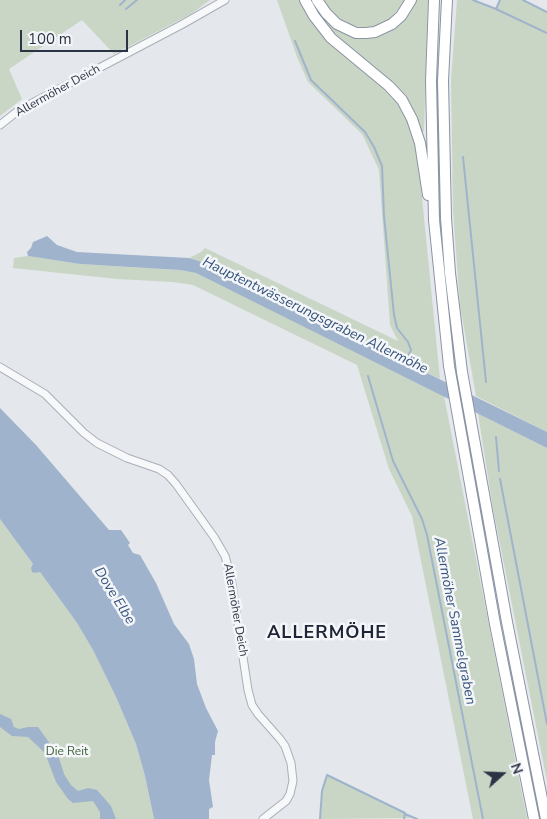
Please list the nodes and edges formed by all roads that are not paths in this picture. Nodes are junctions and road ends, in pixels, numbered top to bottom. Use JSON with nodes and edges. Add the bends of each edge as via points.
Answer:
{"nodes":[{"id":1,"x":223,"y":0,"type":"edge"},
{"id":2,"x":305,"y":0,"type":"edge"},
{"id":3,"x":317,"y":0,"type":"edge"},
{"id":4,"x":411,"y":0,"type":"edge"},
{"id":5,"x":434,"y":0,"type":"edge"},
{"id":6,"x":447,"y":0,"type":"edge"},
{"id":7,"x":0,"y":125,"type":"edge"},
{"id":8,"x":434,"y":220,"type":"junction"},
{"id":9,"x":0,"y":367,"type":"edge"},
{"id":10,"x":263,"y":819,"type":"edge"},
{"id":11,"x":534,"y":819,"type":"edge"},
{"id":12,"x":546,"y":819,"type":"edge"}],
"edges":[{"from":1,"to":7,"type":"street","name":"Allermöher Deich","via":[[19,110]]},
{"from":2,"to":8,"type":"highway","via":[[331,38],[402,100],[420,143]]},
{"from":3,"to":4,"type":"highway","via":[[337,24],[356,33],[366,33],[392,24]]},
{"from":5,"to":8,"type":"highway","via":[[431,81]]},
{"from":6,"to":12,"type":"highway","via":[[443,81],[450,273],[470,423]]},
{"from":8,"to":11,"type":"highway","via":[[457,416]]},
{"from":9,"to":10,"type":"street","name":"Allermöher Deich","via":[[45,394],[97,443],[168,475],[214,537],[225,556],[231,578],[252,705],[285,746],[292,773],[292,789],[286,801]]}]}
